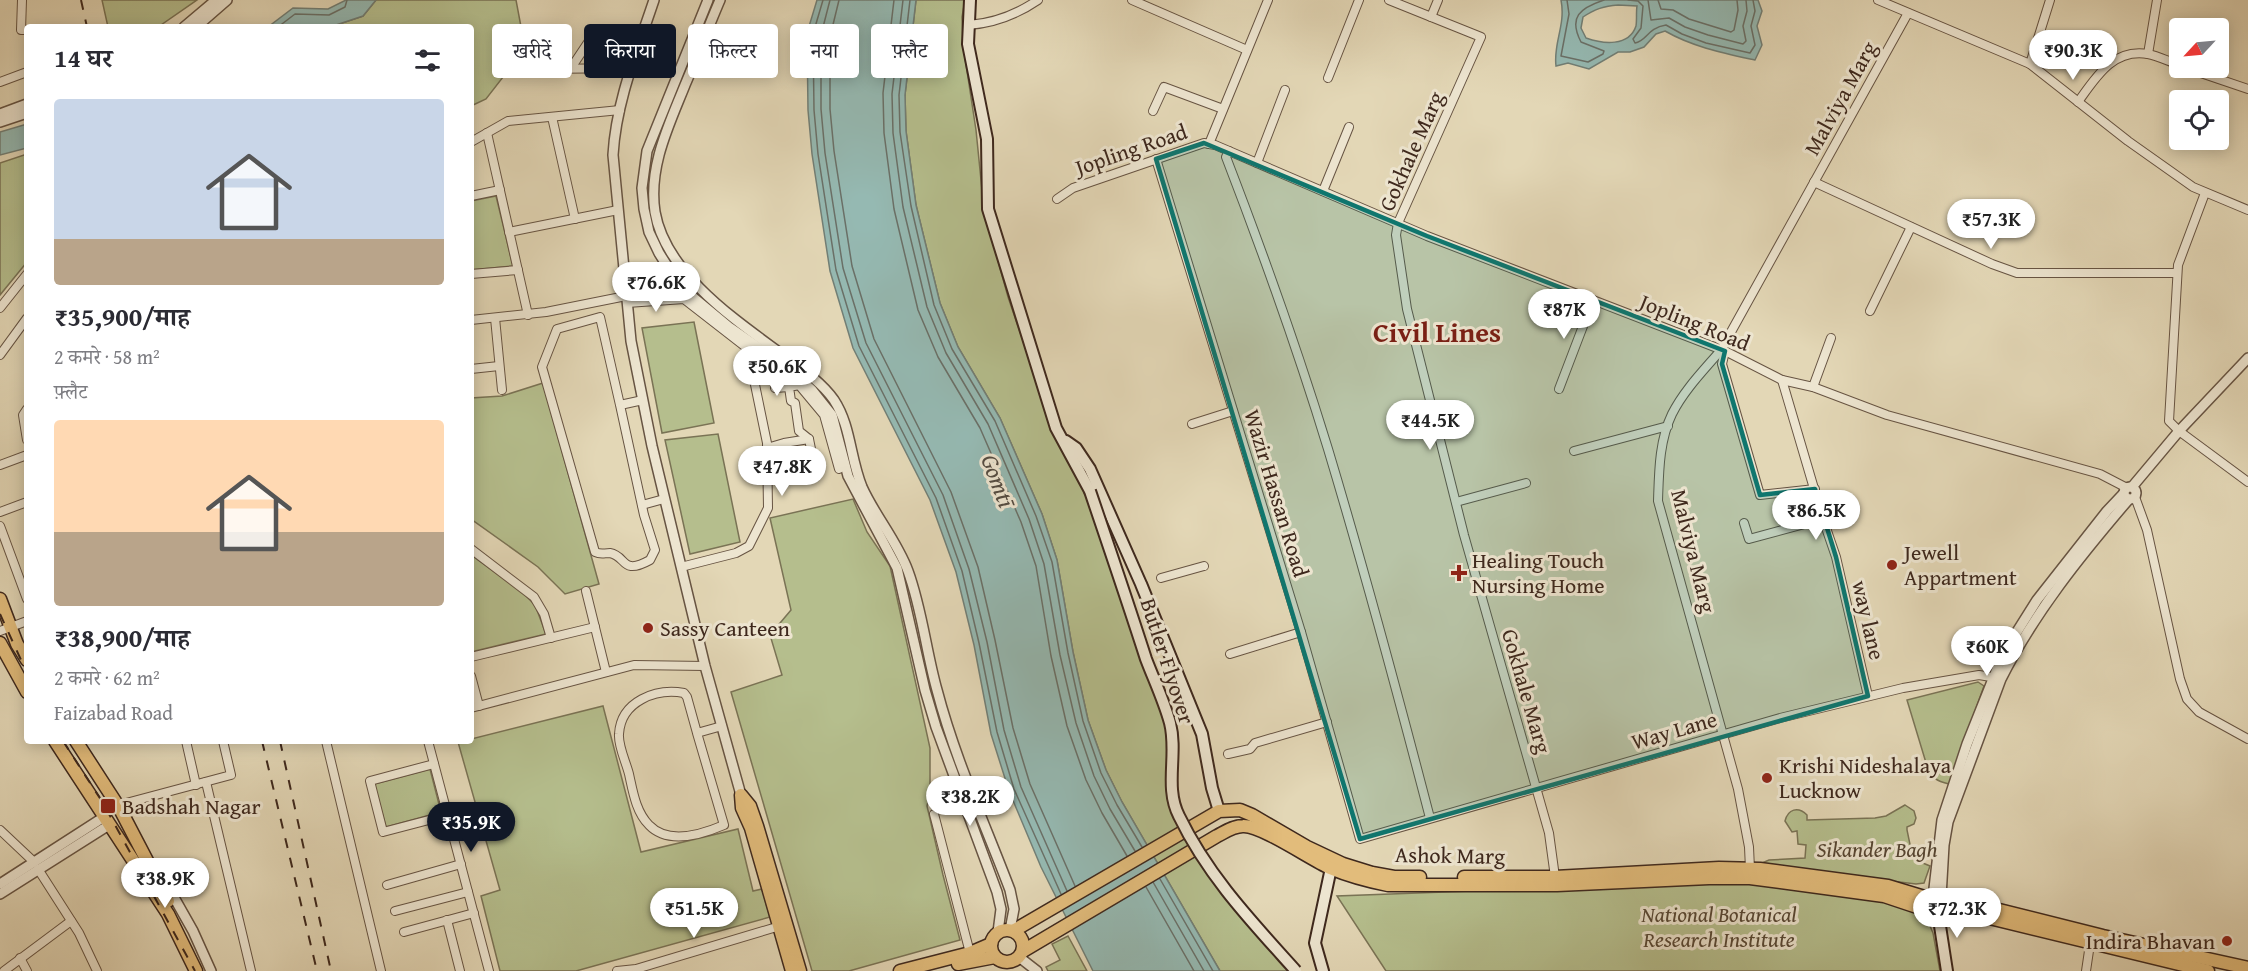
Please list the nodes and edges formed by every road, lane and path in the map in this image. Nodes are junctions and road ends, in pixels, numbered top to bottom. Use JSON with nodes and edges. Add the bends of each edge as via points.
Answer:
{"nodes":[{"id":1,"x":22,"y":0,"type":"edge"},
{"id":2,"x":216,"y":0,"type":"edge"},
{"id":3,"x":227,"y":0,"type":"edge"},
{"id":4,"x":654,"y":0,"type":"edge"},
{"id":5,"x":708,"y":0,"type":"edge"},
{"id":6,"x":720,"y":0,"type":"edge"},
{"id":7,"x":970,"y":0,"type":"edge"},
{"id":8,"x":1038,"y":0,"type":"edge"},
{"id":9,"x":1132,"y":0,"type":"edge"},
{"id":10,"x":1268,"y":0,"type":"edge"},
{"id":11,"x":1359,"y":0,"type":"edge"},
{"id":12,"x":1389,"y":0,"type":"edge"},
{"id":13,"x":1438,"y":0,"type":"edge"},
{"id":14,"x":1878,"y":0,"type":"edge"},
{"id":15,"x":2049,"y":0,"type":"edge"},
{"id":16,"x":2157,"y":0,"type":"edge"},
{"id":17,"x":1908,"y":13,"type":"junction"},
{"id":18,"x":1431,"y":17,"type":"junction"},
{"id":19,"x":188,"y":24,"type":"edge"},
{"id":20,"x":199,"y":24,"type":"edge"},
{"id":21,"x":646,"y":24,"type":"edge"},
{"id":22,"x":969,"y":25,"type":"junction"},
{"id":23,"x":24,"y":30,"type":"edge"},
{"id":24,"x":584,"y":49,"type":"edge"},
{"id":25,"x":1247,"y":50,"type":"junction"},
{"id":26,"x":2148,"y":54,"type":"junction"},
{"id":27,"x":2169,"y":61,"type":"edge"},
{"id":28,"x":2030,"y":64,"type":"junction"},
{"id":29,"x":572,"y":68,"type":"joint"},
{"id":30,"x":584,"y":68,"type":"edge"},
{"id":31,"x":0,"y":70,"type":"edge"},
{"id":32,"x":24,"y":73,"type":"edge"},
{"id":33,"x":629,"y":78,"type":"edge"},
{"id":34,"x":1328,"y":78,"type":"dead end"},
{"id":35,"x":2216,"y":78,"type":"edge"},
{"id":36,"x":1,"y":81,"type":"edge"},
{"id":37,"x":2248,"y":89,"type":"edge"},
{"id":38,"x":1285,"y":90,"type":"dead end"},
{"id":39,"x":2078,"y":102,"type":"junction"},
{"id":40,"x":24,"y":105,"type":"edge"},
{"id":41,"x":1223,"y":109,"type":"junction"},
{"id":42,"x":620,"y":110,"type":"junction"},
{"id":43,"x":1154,"y":111,"type":"dead end"},
{"id":44,"x":0,"y":114,"type":"edge"},
{"id":45,"x":24,"y":114,"type":"edge"},
{"id":46,"x":552,"y":117,"type":"junction"},
{"id":47,"x":0,"y":122,"type":"edge"},
{"id":48,"x":1349,"y":127,"type":"dead end"},
{"id":49,"x":487,"y":133,"type":"junction"},
{"id":50,"x":474,"y":140,"type":"edge"},
{"id":51,"x":1209,"y":144,"type":"junction"},
{"id":52,"x":1229,"y":151,"type":"junction"},
{"id":53,"x":1155,"y":159,"type":"junction"},
{"id":54,"x":1257,"y":163,"type":"junction"},
{"id":55,"x":1814,"y":182,"type":"junction"},
{"id":56,"x":500,"y":190,"type":"junction"},
{"id":57,"x":1323,"y":191,"type":"junction"},
{"id":58,"x":2205,"y":193,"type":"junction"},
{"id":59,"x":474,"y":195,"type":"edge"},
{"id":60,"x":1057,"y":199,"type":"dead end"},
{"id":61,"x":618,"y":210,"type":"junction"},
{"id":62,"x":2248,"y":210,"type":"edge"},
{"id":63,"x":575,"y":219,"type":"junction"},
{"id":64,"x":1398,"y":223,"type":"junction"},
{"id":65,"x":1911,"y":227,"type":"junction"},
{"id":66,"x":509,"y":232,"type":"junction"},
{"id":67,"x":518,"y":270,"type":"junction"},
{"id":68,"x":2177,"y":273,"type":"junction"},
{"id":69,"x":474,"y":274,"type":"edge"},
{"id":70,"x":24,"y":278,"type":"edge"},
{"id":71,"x":627,"y":299,"type":"junction"},
{"id":72,"x":1593,"y":300,"type":"junction"},
{"id":73,"x":0,"y":309,"type":"edge"},
{"id":74,"x":1869,"y":311,"type":"dead end"},
{"id":75,"x":528,"y":315,"type":"junction"},
{"id":76,"x":495,"y":318,"type":"junction"},
{"id":77,"x":474,"y":320,"type":"edge"},
{"id":78,"x":24,"y":322,"type":"edge"},
{"id":79,"x":1832,"y":338,"type":"dead end"},
{"id":80,"x":1723,"y":351,"type":"junction"},
{"id":81,"x":0,"y":355,"type":"edge"},
{"id":82,"x":756,"y":355,"type":"junction"},
{"id":83,"x":2248,"y":358,"type":"edge"},
{"id":84,"x":500,"y":366,"type":"junction"},
{"id":85,"x":474,"y":369,"type":"edge"},
{"id":86,"x":1782,"y":380,"type":"junction"},
{"id":87,"x":799,"y":385,"type":"junction"},
{"id":88,"x":789,"y":387,"type":"junction"},
{"id":89,"x":1813,"y":387,"type":"junction"},
{"id":90,"x":776,"y":388,"type":"dead end"},
{"id":91,"x":1559,"y":389,"type":"dead end"},
{"id":92,"x":502,"y":390,"type":"dead end"},
{"id":93,"x":642,"y":400,"type":"junction"},
{"id":94,"x":620,"y":405,"type":"junction"},
{"id":95,"x":1233,"y":411,"type":"junction"},
{"id":96,"x":1192,"y":424,"type":"dead end"},
{"id":97,"x":1668,"y":426,"type":"junction"},
{"id":98,"x":2179,"y":431,"type":"junction"},
{"id":99,"x":809,"y":439,"type":"junction"},
{"id":100,"x":1574,"y":451,"type":"dead end"},
{"id":101,"x":767,"y":452,"type":"junction"},
{"id":102,"x":24,"y":456,"type":"edge"},
{"id":103,"x":0,"y":465,"type":"edge"},
{"id":104,"x":839,"y":469,"type":"dead end"},
{"id":105,"x":1086,"y":471,"type":"junction"},
{"id":106,"x":2248,"y":482,"type":"edge"},
{"id":107,"x":1526,"y":483,"type":"dead end"},
{"id":108,"x":1815,"y":489,"type":"junction"},
{"id":109,"x":2129,"y":493,"type":"junction"},
{"id":110,"x":664,"y":499,"type":"junction"},
{"id":111,"x":1456,"y":502,"type":"junction"},
{"id":112,"x":24,"y":503,"type":"edge"},
{"id":113,"x":642,"y":505,"type":"junction"},
{"id":114,"x":0,"y":512,"type":"edge"},
{"id":115,"x":1822,"y":519,"type":"junction"},
{"id":116,"x":1744,"y":523,"type":"dead end"},
{"id":117,"x":0,"y":526,"type":"edge"},
{"id":118,"x":474,"y":551,"type":"edge"},
{"id":119,"x":1204,"y":566,"type":"dead end"},
{"id":120,"x":681,"y":567,"type":"junction"},
{"id":121,"x":1161,"y":578,"type":"dead end"},
{"id":122,"x":24,"y":591,"type":"edge"},
{"id":123,"x":586,"y":591,"type":"dead end"},
{"id":124,"x":0,"y":599,"type":"edge"},
{"id":125,"x":24,"y":622,"type":"edge"},
{"id":126,"x":595,"y":627,"type":"junction"},
{"id":127,"x":5,"y":629,"type":"edge"},
{"id":128,"x":1301,"y":632,"type":"junction"},
{"id":129,"x":551,"y":638,"type":"junction"},
{"id":130,"x":2,"y":651,"type":"edge"},
{"id":131,"x":1230,"y":654,"type":"dead end"},
{"id":132,"x":24,"y":656,"type":"edge"},
{"id":133,"x":474,"y":656,"type":"edge"},
{"id":134,"x":705,"y":666,"type":"junction"},
{"id":135,"x":606,"y":672,"type":"junction"},
{"id":136,"x":1997,"y":678,"type":"junction"},
{"id":137,"x":24,"y":687,"type":"edge"},
{"id":138,"x":1868,"y":696,"type":"junction"},
{"id":139,"x":475,"y":707,"type":"edge"},
{"id":140,"x":1327,"y":722,"type":"junction"},
{"id":141,"x":722,"y":726,"type":"junction"},
{"id":142,"x":697,"y":733,"type":"junction"},
{"id":143,"x":1722,"y":734,"type":"junction"},
{"id":144,"x":2248,"y":739,"type":"edge"},
{"id":145,"x":57,"y":744,"type":"edge"},
{"id":146,"x":78,"y":744,"type":"edge"},
{"id":147,"x":187,"y":744,"type":"edge"},
{"id":148,"x":224,"y":744,"type":"edge"},
{"id":149,"x":327,"y":744,"type":"edge"},
{"id":150,"x":429,"y":744,"type":"edge"},
{"id":151,"x":1228,"y":754,"type":"dead end"},
{"id":152,"x":434,"y":764,"type":"junction"},
{"id":153,"x":206,"y":782,"type":"junction"},
{"id":154,"x":196,"y":784,"type":"junction"},
{"id":155,"x":1536,"y":788,"type":"junction"},
{"id":156,"x":741,"y":795,"type":"junction"},
{"id":157,"x":120,"y":809,"type":"junction"},
{"id":158,"x":934,"y":814,"type":"dead end"},
{"id":159,"x":1214,"y":814,"type":"junction"},
{"id":160,"x":448,"y":815,"type":"junction"},
{"id":161,"x":1430,"y":818,"type":"junction"},
{"id":162,"x":106,"y":821,"type":"junction"},
{"id":163,"x":1251,"y":821,"type":"junction"},
{"id":164,"x":0,"y":830,"type":"edge"},
{"id":165,"x":134,"y":835,"type":"junction"},
{"id":166,"x":1360,"y":839,"type":"joint"},
{"id":167,"x":461,"y":864,"type":"junction"},
{"id":168,"x":36,"y":865,"type":"junction"},
{"id":169,"x":1331,"y":868,"type":"junction"},
{"id":170,"x":1750,"y":869,"type":"junction"},
{"id":171,"x":1555,"y":877,"type":"junction"},
{"id":172,"x":0,"y":884,"type":"edge"},
{"id":173,"x":387,"y":885,"type":"dead end"},
{"id":174,"x":468,"y":892,"type":"junction"},
{"id":175,"x":0,"y":894,"type":"edge"},
{"id":176,"x":1937,"y":904,"type":"junction"},
{"id":177,"x":395,"y":911,"type":"dead end"},
{"id":178,"x":474,"y":913,"type":"junction"},
{"id":179,"x":447,"y":920,"type":"junction"},
{"id":180,"x":71,"y":921,"type":"junction"},
{"id":181,"x":780,"y":926,"type":"junction"},
{"id":182,"x":1011,"y":929,"type":"junction"},
{"id":183,"x":404,"y":932,"type":"dead end"},
{"id":184,"x":991,"y":944,"type":"junction"},
{"id":185,"x":2090,"y":944,"type":"junction"},
{"id":186,"x":970,"y":953,"type":"junction"},
{"id":187,"x":1021,"y":954,"type":"junction"},
{"id":188,"x":995,"y":957,"type":"junction"},
{"id":189,"x":21,"y":958,"type":"junction"},
{"id":190,"x":2176,"y":967,"type":"edge"},
{"id":191,"x":2248,"y":969,"type":"edge"},
{"id":192,"x":4,"y":971,"type":"edge"},
{"id":193,"x":27,"y":971,"type":"edge"},
{"id":194,"x":97,"y":971,"type":"edge"},
{"id":195,"x":196,"y":971,"type":"edge"},
{"id":196,"x":204,"y":971,"type":"edge"},
{"id":197,"x":211,"y":971,"type":"edge"},
{"id":198,"x":251,"y":971,"type":"edge"},
{"id":199,"x":381,"y":971,"type":"edge"},
{"id":200,"x":460,"y":971,"type":"edge"},
{"id":201,"x":489,"y":971,"type":"edge"},
{"id":202,"x":617,"y":971,"type":"edge"},
{"id":203,"x":792,"y":971,"type":"edge"},
{"id":204,"x":800,"y":971,"type":"edge"},
{"id":205,"x":900,"y":971,"type":"edge"},
{"id":206,"x":924,"y":971,"type":"edge"},
{"id":207,"x":1037,"y":971,"type":"edge"},
{"id":208,"x":1296,"y":971,"type":"edge"},
{"id":209,"x":1323,"y":971,"type":"edge"},
{"id":210,"x":1947,"y":971,"type":"edge"},
{"id":211,"x":2086,"y":971,"type":"edge"},
{"id":212,"x":2208,"y":971,"type":"edge"}],
"edges":[{"from":1,"to":23,"type":"street"},
{"from":2,"to":19,"type":"street"},
{"from":3,"to":20,"type":"street"},
{"from":4,"to":21,"type":"street"},
{"from":5,"to":182,"type":"street","via":[[647,151],[642,188],[649,232],[658,253],[694,298],[788,368],[832,415],[848,476],[897,568],[924,690]]},
{"from":6,"to":182,"type":"street","via":[[659,152],[653,186],[663,237],[703,290],[816,381],[843,417],[865,493],[913,583],[946,722],[1010,890],[1014,909]]},
{"from":7,"to":22,"type":"main road"},
{"from":8,"to":22,"type":"street","via":[[1007,18]]},
{"from":9,"to":25,"type":"street"},
{"from":10,"to":25,"type":"street"},
{"from":11,"to":34,"type":"street"},
{"from":12,"to":18,"type":"street"},
{"from":13,"to":18,"type":"street"},
{"from":14,"to":17,"type":"street"},
{"from":15,"to":28,"type":"street"},
{"from":16,"to":26,"type":"street"},
{"from":17,"to":28,"type":"street"},
{"from":17,"to":55,"type":"street","name":"Malviya Marg"},
{"from":18,"to":64,"type":"street","name":"Gokhale Marg","via":[[1480,37]]},
{"from":22,"to":105,"type":"main road","via":[[968,44],[987,139],[988,209],[1056,428]]},
{"from":24,"to":29,"type":"street"},
{"from":25,"to":41,"type":"street"},
{"from":26,"to":27,"type":"street"},
{"from":26,"to":39,"type":"street","via":[[2118,57],[2107,64]]},
{"from":28,"to":39,"type":"street"},
{"from":29,"to":30,"type":"street"},
{"from":31,"to":36,"type":"street"},
{"from":32,"to":36,"type":"street"},
{"from":33,"to":42,"type":"street"},
{"from":35,"to":37,"type":"street"},
{"from":38,"to":54,"type":"street"},
{"from":39,"to":58,"type":"street"},
{"from":40,"to":44,"type":"street"},
{"from":41,"to":43,"type":"street","via":[[1164,87]]},
{"from":41,"to":51,"type":"street"},
{"from":42,"to":46,"type":"street"},
{"from":42,"to":61,"type":"street","via":[[613,155]]},
{"from":45,"to":47,"type":"street"},
{"from":46,"to":49,"type":"street","via":[[508,121]]},
{"from":46,"to":63,"type":"street"},
{"from":48,"to":57,"type":"street"},
{"from":49,"to":50,"type":"street"},
{"from":49,"to":56,"type":"street"},
{"from":51,"to":52,"type":"street","name":"Jopling Road"},
{"from":51,"to":53,"type":"street","name":"Jopling Road"},
{"from":52,"to":54,"type":"street","name":"Jopling Road"},
{"from":52,"to":161,"type":"street","via":[[1226,157],[1328,448],[1386,647]]},
{"from":53,"to":60,"type":"street","name":"Jopling Road","via":[[1073,188]]},
{"from":53,"to":95,"type":"street","name":"Wazir Hassan Road"},
{"from":54,"to":57,"type":"street","name":"Jopling Road"},
{"from":55,"to":65,"type":"street"},
{"from":55,"to":80,"type":"street","name":"Malviya Marg"},
{"from":56,"to":59,"type":"street"},
{"from":56,"to":66,"type":"street"},
{"from":57,"to":64,"type":"street","name":"Jopling Road"},
{"from":58,"to":62,"type":"street"},
{"from":58,"to":68,"type":"street"},
{"from":61,"to":63,"type":"street"},
{"from":61,"to":71,"type":"street"},
{"from":63,"to":66,"type":"street"},
{"from":64,"to":72,"type":"street","name":"Jopling Road"},
{"from":64,"to":111,"type":"street","name":"Gokhale Marg","via":[[1396,235],[1407,309]]},
{"from":65,"to":68,"type":"street","via":[[2017,273]]},
{"from":65,"to":74,"type":"street"},
{"from":66,"to":67,"type":"street"},
{"from":67,"to":69,"type":"street"},
{"from":67,"to":75,"type":"street"},
{"from":68,"to":98,"type":"street","via":[[2169,421]]},
{"from":70,"to":73,"type":"street"},
{"from":71,"to":75,"type":"street"},
{"from":71,"to":82,"type":"street","via":[[684,299]]},
{"from":71,"to":93,"type":"street"},
{"from":72,"to":80,"type":"street","name":"Jopling Road"},
{"from":72,"to":91,"type":"street"},
{"from":75,"to":76,"type":"street"},
{"from":76,"to":77,"type":"street"},
{"from":76,"to":84,"type":"street"},
{"from":78,"to":81,"type":"street"},
{"from":79,"to":89,"type":"street"},
{"from":80,"to":86,"type":"street","name":"Jopling Road"},
{"from":80,"to":97,"type":"street","name":"Malviya Marg","via":[[1692,384]]},
{"from":80,"to":108,"type":"street","via":[[1722,364],[1760,495]]},
{"from":82,"to":87,"type":"street"},
{"from":82,"to":101,"type":"street","via":[[753,375]]},
{"from":83,"to":98,"type":"street"},
{"from":84,"to":85,"type":"street"},
{"from":84,"to":92,"type":"street"},
{"from":86,"to":89,"type":"street","name":"Jopling Road"},
{"from":86,"to":108,"type":"street","name":"way lane"},
{"from":87,"to":88,"type":"street"},
{"from":87,"to":104,"type":"street","via":[[824,415]]},
{"from":88,"to":90,"type":"street"},
{"from":88,"to":99,"type":"street","via":[[799,431]]},
{"from":89,"to":109,"type":"street","name":"Jopling Road","via":[[1887,415],[2100,474]]},
{"from":93,"to":94,"type":"street"},
{"from":93,"to":110,"type":"street"},
{"from":94,"to":113,"type":"street"},
{"from":94,"to":113,"type":"street","via":[[600,317],[557,329],[542,367],[595,552],[609,553],[634,566],[650,560],[655,550]]},
{"from":95,"to":96,"type":"street"},
{"from":95,"to":128,"type":"street","name":"Wazir Hassan Road"},
{"from":97,"to":100,"type":"street"},
{"from":97,"to":143,"type":"street","name":"Malviya Marg","via":[[1658,473],[1658,501]]},
{"from":98,"to":106,"type":"street"},
{"from":98,"to":109,"type":"street"},
{"from":99,"to":101,"type":"street","via":[[784,443]]},
{"from":99,"to":101,"type":"street","via":[[814,464],[780,460]]},
{"from":101,"to":120,"type":"street","via":[[768,508],[748,546],[736,553]]},
{"from":102,"to":103,"type":"street"},
{"from":105,"to":159,"type":"main road","via":[[1141,584],[1198,724]]},
{"from":105,"to":208,"type":"main road","name":"Butler Flyover","bridge":true,"via":[[1169,721],[1174,744],[1171,790],[1177,814],[1202,860],[1229,897]]},
{"from":107,"to":111,"type":"street"},
{"from":108,"to":115,"type":"street","name":"way lane"},
{"from":109,"to":136,"type":"street","via":[[2107,511],[2037,600],[2003,654]]},
{"from":109,"to":144,"type":"street","via":[[2147,530],[2187,699],[2199,712]]},
{"from":110,"to":113,"type":"street"},
{"from":110,"to":120,"type":"street"},
{"from":111,"to":155,"type":"street","name":"Gokhale Marg"},
{"from":112,"to":114,"type":"street"},
{"from":115,"to":116,"type":"street","via":[[1749,539]]},
{"from":115,"to":138,"type":"street","name":"way lane","via":[[1836,556]]},
{"from":117,"to":122,"type":"street"},
{"from":118,"to":129,"type":"street","via":[[534,597]]},
{"from":119,"to":121,"type":"street"},
{"from":120,"to":134,"type":"street"},
{"from":123,"to":126,"type":"street"},
{"from":124,"to":127,"type":"main road"},
{"from":125,"to":127,"type":"street"},
{"from":126,"to":129,"type":"street"},
{"from":126,"to":135,"type":"street"},
{"from":127,"to":132,"type":"main road"},
{"from":128,"to":131,"type":"street"},
{"from":128,"to":140,"type":"street","name":"Wazir Hassan Road"},
{"from":129,"to":133,"type":"street"},
{"from":130,"to":137,"type":"main road"},
{"from":134,"to":135,"type":"street","via":[[634,665]]},
{"from":134,"to":141,"type":"street"},
{"from":135,"to":139,"type":"street"},
{"from":136,"to":138,"type":"street","name":"Way Lane","via":[[1979,675]]},
{"from":136,"to":176,"type":"street","via":[[1967,744],[1942,820]]},
{"from":138,"to":143,"type":"street","name":"Way Lane"},
{"from":140,"to":151,"type":"street"},
{"from":140,"to":166,"type":"street","name":"Wazir Hassan Road"},
{"from":141,"to":142,"type":"street"},
{"from":141,"to":156,"type":"street"},
{"from":142,"to":142,"type":"street","via":[[684,693],[669,690],[642,698],[629,708],[622,721],[619,735],[636,804],[650,826],[667,834],[686,836],[724,825]]},
{"from":143,"to":155,"type":"street","name":"Way Lane"},
{"from":143,"to":170,"type":"street","name":"Malviya Marg","via":[[1738,789]]},
{"from":145,"to":162,"type":"main road"},
{"from":146,"to":157,"type":"main road"},
{"from":147,"to":154,"type":"street"},
{"from":148,"to":153,"type":"street","via":[[231,775]]},
{"from":149,"to":199,"type":"street"},
{"from":150,"to":152,"type":"street"},
{"from":152,"to":160,"type":"street"},
{"from":152,"to":160,"type":"street","via":[[370,781],[383,832]]},
{"from":153,"to":154,"type":"street"},
{"from":153,"to":198,"type":"street"},
{"from":154,"to":157,"type":"street","via":[[126,803]]},
{"from":155,"to":161,"type":"street","name":"Way Lane"},
{"from":155,"to":171,"type":"street","name":"Gokhale Marg","via":[[1549,833]]},
{"from":156,"to":181,"type":"main road"},
{"from":156,"to":204,"type":"main road","via":[[757,826]]},
{"from":157,"to":165,"type":"main road"},
{"from":158,"to":186,"type":"street"},
{"from":159,"to":163,"type":"main road","name":"Ashok Marg","via":[[1240,810]]},
{"from":159,"to":182,"type":"main road"},
{"from":160,"to":167,"type":"street"},
{"from":161,"to":166,"type":"street","name":"Way Lane"},
{"from":162,"to":168,"type":"street"},
{"from":162,"to":195,"type":"main road","via":[[168,914]]},
{"from":163,"to":169,"type":"main road","name":"Ashok Marg"},
{"from":163,"to":171,"type":"main road","name":"Ashok Marg","via":[[1333,860],[1372,873],[1394,877]]},
{"from":163,"to":187,"type":"main road","via":[[1217,836]]},
{"from":164,"to":168,"type":"street"},
{"from":165,"to":196,"type":"main road"},
{"from":165,"to":197,"type":"street","via":[[145,846]]},
{"from":167,"to":173,"type":"street"},
{"from":167,"to":174,"type":"street"},
{"from":168,"to":172,"type":"street"},
{"from":168,"to":175,"type":"street"},
{"from":168,"to":180,"type":"street"},
{"from":169,"to":176,"type":"main road","name":"Ashok Marg","via":[[1388,885],[1766,879]]},
{"from":169,"to":209,"type":"main road","via":[[1315,943]]},
{"from":170,"to":171,"type":"main road","name":"Ashok Marg"},
{"from":170,"to":176,"type":"main road","name":"Ashok Marg","via":[[1888,886]]},
{"from":174,"to":177,"type":"street"},
{"from":174,"to":178,"type":"street"},
{"from":176,"to":185,"type":"main road","name":"Ashok Marg"},
{"from":176,"to":191,"type":"main road","name":"Ashok Marg","via":[[1971,903]]},
{"from":176,"to":210,"type":"main road"},
{"from":178,"to":179,"type":"street"},
{"from":178,"to":201,"type":"street"},
{"from":179,"to":183,"type":"street"},
{"from":179,"to":200,"type":"street"},
{"from":180,"to":189,"type":"street"},
{"from":180,"to":194,"type":"street"},
{"from":181,"to":202,"type":"street","via":[[636,969]]},
{"from":181,"to":203,"type":"main road"},
{"from":182,"to":184,"type":"main road"},
{"from":182,"to":187,"type":"main road","via":[[1021,937]]},
{"from":184,"to":186,"type":"main road"},
{"from":184,"to":188,"type":"main road"},
{"from":185,"to":190,"type":"main road","name":"Ashok Marg"},
{"from":185,"to":211,"type":"street"},
{"from":186,"to":205,"type":"main road"},
{"from":187,"to":188,"type":"main road","via":[[1007,962]]},
{"from":187,"to":207,"type":"street"},
{"from":188,"to":206,"type":"main road"},
{"from":189,"to":192,"type":"street"},
{"from":189,"to":193,"type":"street"},
{"from":190,"to":212,"type":"main road","name":"Ashok Marg"}]}
